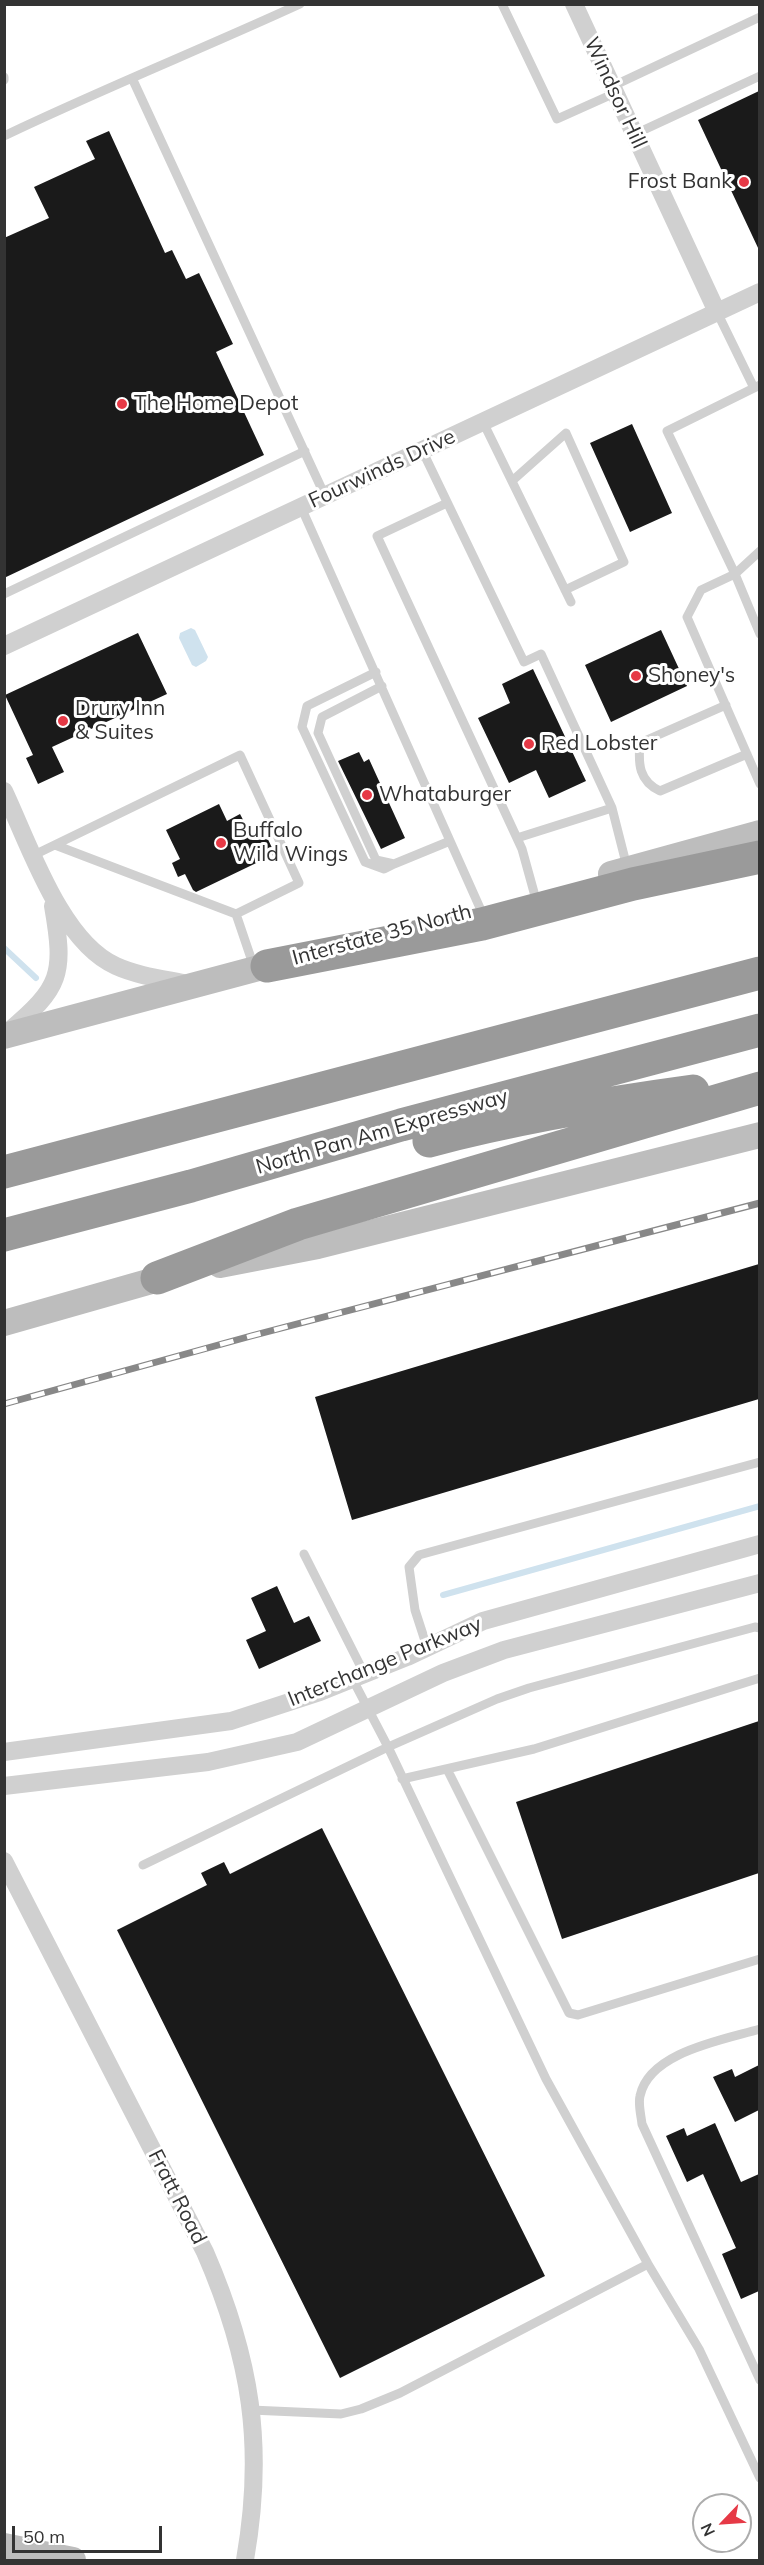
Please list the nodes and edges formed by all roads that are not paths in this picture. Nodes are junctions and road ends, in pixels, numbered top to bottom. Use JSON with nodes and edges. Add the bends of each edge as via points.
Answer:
{"nodes":[{"id":1,"x":300,"y":4,"type":"edge"},
{"id":2,"x":502,"y":4,"type":"edge"},
{"id":3,"x":574,"y":4,"type":"edge"},
{"id":4,"x":759,"y":17,"type":"edge"},
{"id":5,"x":759,"y":76,"type":"edge"},
{"id":6,"x":132,"y":78,"type":"junction"},
{"id":7,"x":614,"y":89,"type":"junction"},
{"id":8,"x":635,"y":134,"type":"junction"},
{"id":9,"x":4,"y":136,"type":"edge"},
{"id":10,"x":759,"y":292,"type":"edge"},
{"id":11,"x":717,"y":312,"type":"junction"},
{"id":12,"x":757,"y":387,"type":"edge"},
{"id":13,"x":483,"y":422,"type":"junction"},
{"id":14,"x":422,"y":450,"type":"junction"},
{"id":15,"x":304,"y":451,"type":"junction"},
{"id":16,"x":512,"y":481,"type":"junction"},
{"id":17,"x":325,"y":496,"type":"junction"},
{"id":18,"x":447,"y":502,"type":"junction"},
{"id":19,"x":301,"y":507,"type":"junction"},
{"id":20,"x":759,"y":551,"type":"edge"},
{"id":21,"x":735,"y":574,"type":"junction"},
{"id":22,"x":565,"y":590,"type":"junction"},
{"id":23,"x":4,"y":594,"type":"edge"},
{"id":24,"x":571,"y":602,"type":"dead end"},
{"id":25,"x":759,"y":634,"type":"edge"},
{"id":26,"x":4,"y":646,"type":"edge"},
{"id":27,"x":376,"y":672,"type":"junction"},
{"id":28,"x":382,"y":686,"type":"junction"},
{"id":29,"x":726,"y":705,"type":"junction"},
{"id":30,"x":747,"y":754,"type":"junction"},
{"id":31,"x":759,"y":784,"type":"edge"},
{"id":32,"x":4,"y":791,"type":"edge"},
{"id":33,"x":612,"y":808,"type":"junction"},
{"id":34,"x":759,"y":833,"type":"edge"},
{"id":35,"x":517,"y":838,"type":"junction"},
{"id":36,"x":450,"y":841,"type":"junction"},
{"id":37,"x":55,"y":845,"type":"junction"},
{"id":38,"x":34,"y":855,"type":"junction"},
{"id":39,"x":759,"y":858,"type":"edge"},
{"id":40,"x":394,"y":864,"type":"junction"},
{"id":41,"x":628,"y":869,"type":"junction"},
{"id":42,"x":51,"y":892,"type":"junction"},
{"id":43,"x":535,"y":896,"type":"junction"},
{"id":44,"x":480,"y":908,"type":"junction"},
{"id":45,"x":236,"y":914,"type":"junction"},
{"id":46,"x":261,"y":967,"type":"junction"},
{"id":47,"x":759,"y":973,"type":"edge"},
{"id":48,"x":194,"y":985,"type":"junction"},
{"id":49,"x":759,"y":1030,"type":"edge"},
{"id":50,"x":4,"y":1036,"type":"edge"},
{"id":51,"x":759,"y":1086,"type":"edge"},
{"id":52,"x":759,"y":1134,"type":"edge"},
{"id":53,"x":4,"y":1172,"type":"edge"},
{"id":54,"x":191,"y":1186,"type":"junction"},
{"id":55,"x":4,"y":1235,"type":"edge"},
{"id":56,"x":157,"y":1278,"type":"junction"},
{"id":57,"x":4,"y":1323,"type":"edge"},
{"id":58,"x":759,"y":1462,"type":"edge"},
{"id":59,"x":759,"y":1544,"type":"edge"},
{"id":60,"x":304,"y":1554,"type":"dead end"},
{"id":61,"x":759,"y":1583,"type":"edge"},
{"id":62,"x":759,"y":1628,"type":"edge"},
{"id":63,"x":427,"y":1647,"type":"junction"},
{"id":64,"x":358,"y":1675,"type":"junction"},
{"id":65,"x":759,"y":1678,"type":"edge"},
{"id":66,"x":367,"y":1710,"type":"junction"},
{"id":67,"x":388,"y":1747,"type":"junction"},
{"id":68,"x":4,"y":1752,"type":"edge"},
{"id":69,"x":447,"y":1768,"type":"junction"},
{"id":70,"x":402,"y":1779,"type":"junction"},
{"id":71,"x":4,"y":1786,"type":"edge"},
{"id":72,"x":4,"y":1861,"type":"edge"},
{"id":73,"x":143,"y":1865,"type":"dead end"},
{"id":74,"x":759,"y":1959,"type":"edge"},
{"id":75,"x":759,"y":2029,"type":"edge"},
{"id":76,"x":648,"y":2264,"type":"junction"},
{"id":77,"x":759,"y":2380,"type":"edge"},
{"id":78,"x":251,"y":2410,"type":"junction"},
{"id":79,"x":759,"y":2478,"type":"edge"},
{"id":80,"x":4,"y":2546,"type":"edge"},
{"id":81,"x":73,"y":2560,"type":"edge"},
{"id":82,"x":245,"y":2560,"type":"edge"}],
"edges":[{"from":1,"to":6,"type":"lane"},
{"from":2,"to":7,"type":"lane","via":[[557,119]]},
{"from":3,"to":7,"type":"street","name":"Windsor Hill"},
{"from":4,"to":7,"type":"lane"},
{"from":5,"to":8,"type":"lane"},
{"from":6,"to":9,"type":"lane"},
{"from":6,"to":15,"type":"lane"},
{"from":7,"to":8,"type":"street","name":"Windsor Hill"},
{"from":8,"to":11,"type":"street","name":"Windsor Hill"},
{"from":10,"to":11,"type":"street","name":"Fourwinds Drive"},
{"from":11,"to":12,"type":"lane"},
{"from":11,"to":13,"type":"street","name":"Fourwinds Drive"},
{"from":12,"to":21,"type":"lane","via":[[667,431]]},
{"from":13,"to":14,"type":"street","name":"Fourwinds Drive"},
{"from":13,"to":16,"type":"lane"},
{"from":14,"to":17,"type":"street","name":"Fourwinds Drive"},
{"from":14,"to":18,"type":"lane"},
{"from":15,"to":17,"type":"lane"},
{"from":15,"to":23,"type":"lane"},
{"from":16,"to":22,"type":"lane"},
{"from":16,"to":22,"type":"lane","via":[[566,433],[624,562]]},
{"from":17,"to":19,"type":"street","name":"Fourwinds Drive"},
{"from":18,"to":33,"type":"lane","via":[[524,662],[541,654]]},
{"from":18,"to":35,"type":"lane","via":[[377,536]]},
{"from":19,"to":26,"type":"street","name":"Fourwinds Drive"},
{"from":19,"to":27,"type":"lane"},
{"from":20,"to":21,"type":"lane"},
{"from":21,"to":25,"type":"lane"},
{"from":21,"to":29,"type":"lane","via":[[701,590],[687,616]]},
{"from":22,"to":24,"type":"lane"},
{"from":27,"to":28,"type":"lane"},
{"from":27,"to":40,"type":"lane","via":[[306,706],[302,727],[365,862],[384,869]]},
{"from":28,"to":36,"type":"lane"},
{"from":28,"to":40,"type":"lane","via":[[321,717],[318,733],[376,860]]},
{"from":29,"to":30,"type":"lane"},
{"from":29,"to":30,"type":"lane","via":[[640,743],[638,766],[649,786],[660,791]]},
{"from":30,"to":31,"type":"lane"},
{"from":32,"to":38,"type":"street"},
{"from":33,"to":35,"type":"lane"},
{"from":33,"to":41,"type":"lane"},
{"from":34,"to":41,"type":"main road","name":"Interstate 35 North"},
{"from":35,"to":43,"type":"lane"},
{"from":36,"to":40,"type":"lane"},
{"from":36,"to":44,"type":"lane"},
{"from":37,"to":38,"type":"lane"},
{"from":37,"to":45,"type":"lane"},
{"from":37,"to":45,"type":"lane","via":[[240,755],[300,883]]},
{"from":38,"to":42,"type":"street"},
{"from":39,"to":46,"type":"highway","via":[[633,884],[482,924]]},
{"from":41,"to":43,"type":"main road","name":"Interstate 35 North"},
{"from":42,"to":48,"type":"street","via":[[73,931],[93,953],[146,976]]},
{"from":42,"to":50,"type":"street","via":[[60,955],[57,973],[39,1006]]},
{"from":43,"to":44,"type":"main road","name":"Interstate 35 North"},
{"from":44,"to":46,"type":"main road","name":"Interstate 35 North"},
{"from":45,"to":46,"type":"lane"},
{"from":46,"to":48,"type":"main road","name":"Interstate 35 North"},
{"from":47,"to":53,"type":"highway"},
{"from":48,"to":50,"type":"main road","name":"Interstate 35 North"},
{"from":49,"to":54,"type":"highway","name":"North Pan Am Expressway","via":[[401,1125]]},
{"from":51,"to":54,"type":"highway","via":[[598,1104],[510,1121],[370,1157]]},
{"from":51,"to":56,"type":"highway","via":[[298,1224]]},
{"from":52,"to":56,"type":"main road","via":[[318,1246]]},
{"from":54,"to":55,"type":"highway","name":"North Pan Am Expressway"},
{"from":56,"to":57,"type":"main road"},
{"from":58,"to":63,"type":"lane","via":[[419,1555],[409,1567],[415,1610]]},
{"from":59,"to":63,"type":"street","name":"Interchange Parkway","via":[[483,1621]]},
{"from":60,"to":64,"type":"lane"},
{"from":61,"to":66,"type":"street","name":"Interchange Parkway","via":[[504,1650],[443,1673]]},
{"from":62,"to":67,"type":"lane","via":[[529,1688]]},
{"from":63,"to":64,"type":"street","name":"Interchange Parkway"},
{"from":64,"to":66,"type":"lane"},
{"from":64,"to":68,"type":"street","name":"Interchange Parkway","via":[[320,1692],[231,1721]]},
{"from":65,"to":69,"type":"lane","via":[[534,1749]]},
{"from":66,"to":67,"type":"lane"},
{"from":66,"to":71,"type":"street","name":"Interchange Parkway","via":[[297,1742],[208,1762]]},
{"from":67,"to":70,"type":"lane"},
{"from":67,"to":73,"type":"lane"},
{"from":69,"to":70,"type":"lane"},
{"from":69,"to":74,"type":"lane","via":[[569,2013],[578,2015]]},
{"from":70,"to":76,"type":"lane","via":[[546,2079]]},
{"from":72,"to":78,"type":"street","name":"Fratt Road","via":[[205,2252],[240,2346]]},
{"from":75,"to":77,"type":"lane","via":[[673,2057],[650,2075],[640,2096],[642,2124]]},
{"from":76,"to":78,"type":"lane","via":[[400,2393],[361,2409],[341,2414]]},
{"from":76,"to":79,"type":"lane","via":[[699,2349]]},
{"from":78,"to":82,"type":"street","name":"Fratt Road","via":[[254,2495]]},
{"from":80,"to":81,"type":"main road"}]}
